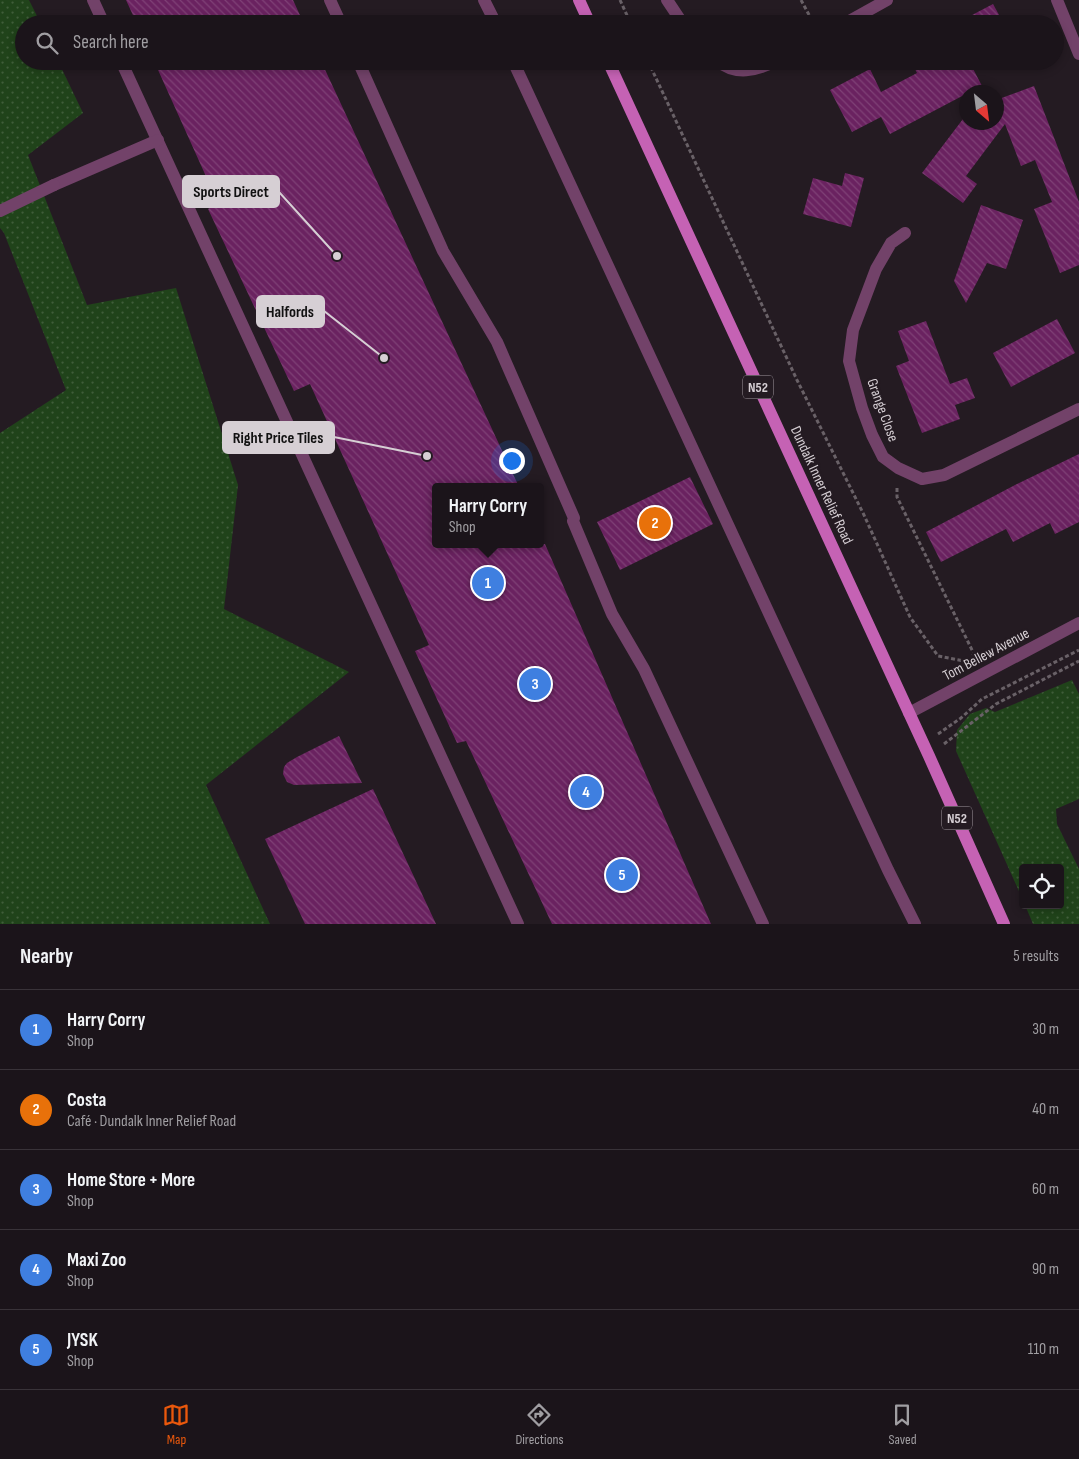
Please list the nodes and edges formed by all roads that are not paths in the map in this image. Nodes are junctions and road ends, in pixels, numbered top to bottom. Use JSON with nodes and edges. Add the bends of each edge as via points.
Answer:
{"nodes":[{"id":1,"x":93,"y":0,"type":"edge"},
{"id":2,"x":330,"y":0,"type":"edge"},
{"id":3,"x":484,"y":0,"type":"edge"},
{"id":4,"x":579,"y":0,"type":"edge"},
{"id":5,"x":667,"y":0,"type":"edge"},
{"id":6,"x":887,"y":0,"type":"edge"},
{"id":7,"x":1057,"y":0,"type":"edge"},
{"id":8,"x":100,"y":15,"type":"edge"},
{"id":9,"x":337,"y":15,"type":"edge"},
{"id":10,"x":492,"y":15,"type":"edge"},
{"id":11,"x":586,"y":15,"type":"edge"},
{"id":12,"x":677,"y":15,"type":"edge"},
{"id":13,"x":860,"y":15,"type":"edge"},
{"id":14,"x":1063,"y":15,"type":"edge"},
{"id":15,"x":1064,"y":17,"type":"edge"},
{"id":16,"x":1079,"y":54,"type":"edge"},
{"id":17,"x":125,"y":70,"type":"edge"},
{"id":18,"x":362,"y":70,"type":"edge"},
{"id":19,"x":517,"y":70,"type":"edge"},
{"id":20,"x":612,"y":70,"type":"edge"},
{"id":21,"x":737,"y":70,"type":"edge"},
{"id":22,"x":752,"y":70,"type":"edge"},
{"id":23,"x":158,"y":140,"type":"junction"},
{"id":24,"x":0,"y":211,"type":"edge"},
{"id":25,"x":905,"y":233,"type":"dead end"},
{"id":26,"x":1079,"y":409,"type":"edge"},
{"id":27,"x":1079,"y":623,"type":"edge"},
{"id":28,"x":909,"y":713,"type":"junction"},
{"id":29,"x":518,"y":924,"type":"edge"},
{"id":30,"x":763,"y":924,"type":"edge"},
{"id":31,"x":915,"y":924,"type":"edge"},
{"id":32,"x":1004,"y":924,"type":"edge"}],
"edges":[{"from":1,"to":8,"type":"street"},
{"from":2,"to":9,"type":"street"},
{"from":3,"to":10,"type":"street"},
{"from":4,"to":11,"type":"main road"},
{"from":5,"to":12,"type":"street"},
{"from":6,"to":13,"type":"street"},
{"from":7,"to":14,"type":"street"},
{"from":15,"to":16,"type":"street"},
{"from":17,"to":23,"type":"street"},
{"from":18,"to":30,"type":"street","via":[[443,251],[497,342],[612,614],[644,669]]},
{"from":19,"to":31,"type":"street"},
{"from":20,"to":28,"type":"main road","name":"Dundalk Inner Relief Road","number":"N52"},
{"from":21,"to":22,"type":"street"},
{"from":23,"to":24,"type":"street"},
{"from":23,"to":29,"type":"street"},
{"from":25,"to":26,"type":"street","name":"Grange Close","via":[[890,243],[876,268],[853,330],[849,361],[862,408],[883,457],[922,479],[944,475]]},
{"from":27,"to":28,"type":"street","name":"Tom Bellew Avenue"},
{"from":28,"to":32,"type":"main road","name":"Dundalk Inner Relief Road","number":"N52"}]}
